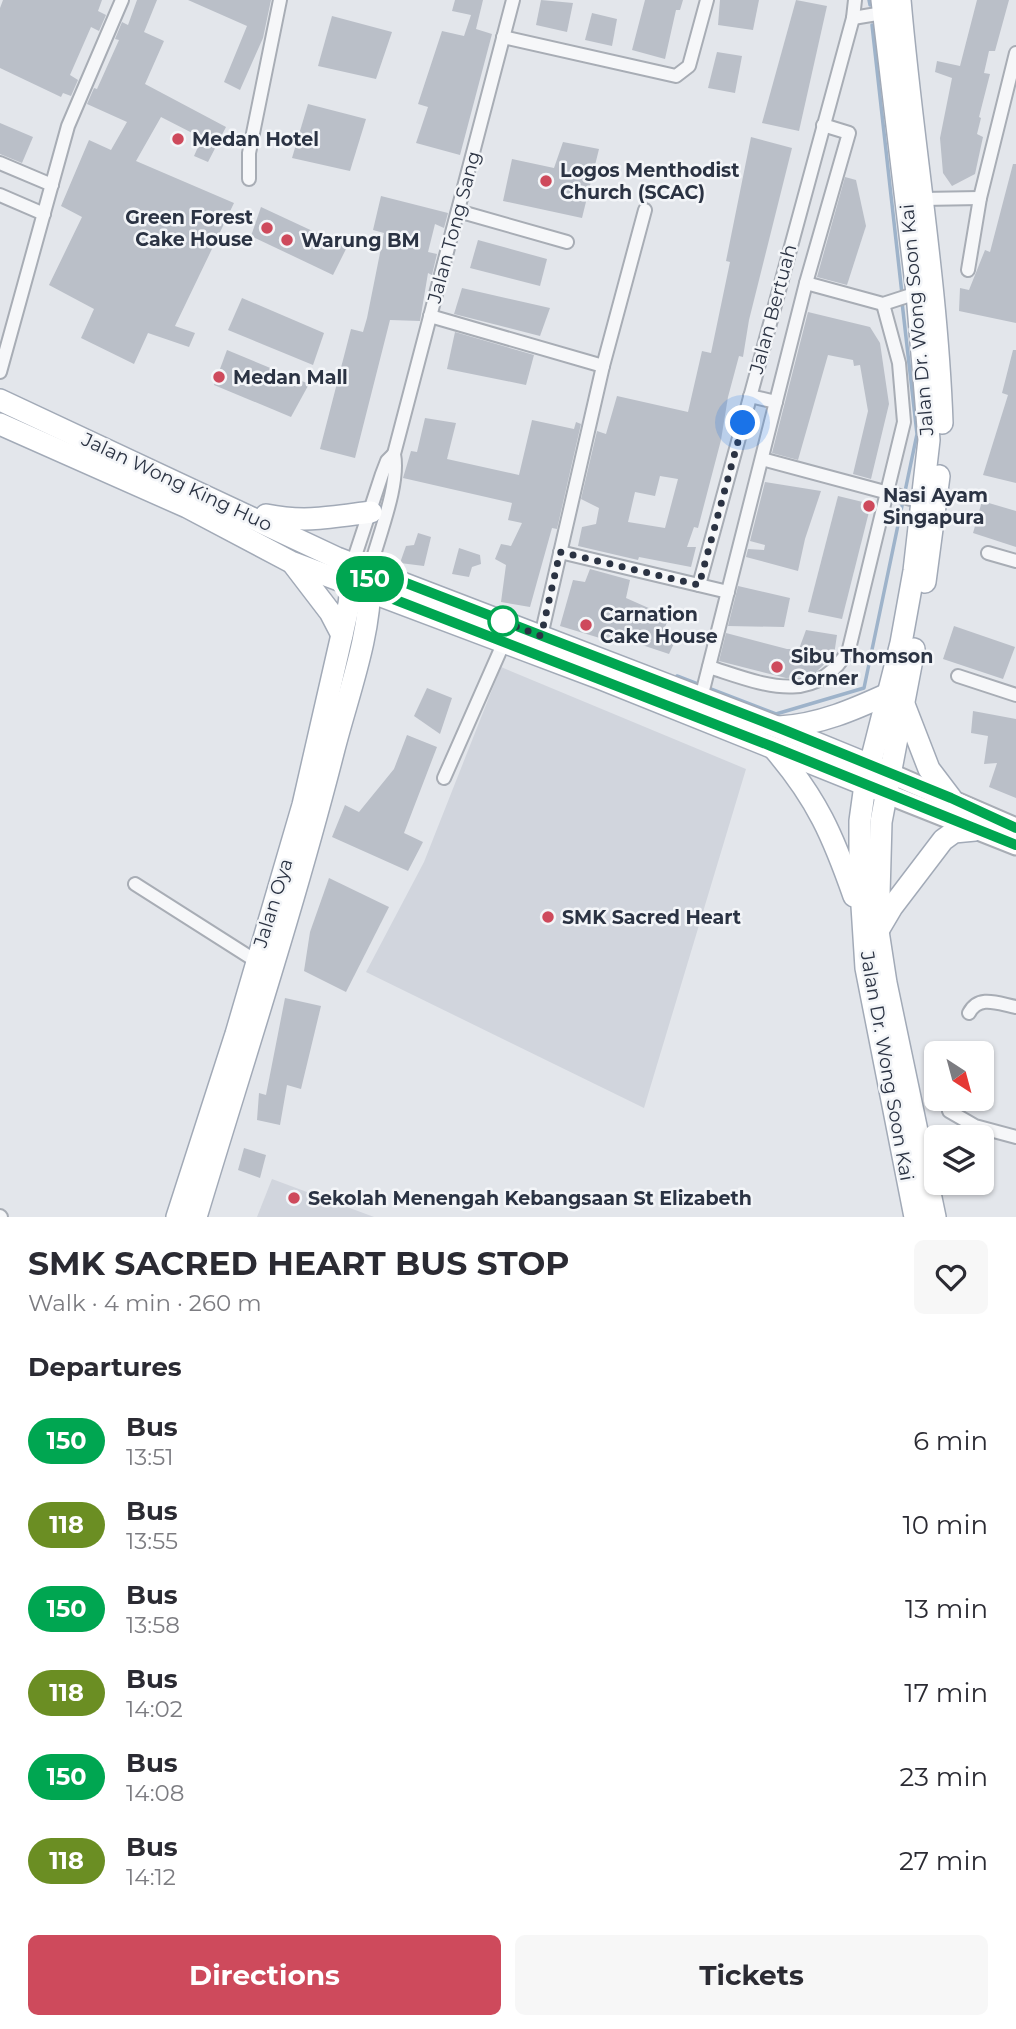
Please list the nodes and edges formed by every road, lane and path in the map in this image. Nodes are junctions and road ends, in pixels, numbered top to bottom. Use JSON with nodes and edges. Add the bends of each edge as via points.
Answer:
{"nodes":[{"id":1,"x":122,"y":0,"type":"edge"},
{"id":2,"x":281,"y":0,"type":"edge"},
{"id":3,"x":513,"y":0,"type":"edge"},
{"id":4,"x":707,"y":0,"type":"edge"},
{"id":5,"x":855,"y":0,"type":"edge"},
{"id":6,"x":888,"y":4,"type":"edge"},
{"id":7,"x":853,"y":18,"type":"junction"},
{"id":8,"x":503,"y":37,"type":"junction"},
{"id":9,"x":1016,"y":53,"type":"edge"},
{"id":10,"x":823,"y":125,"type":"junction"},
{"id":11,"x":0,"y":163,"type":"edge"},
{"id":12,"x":248,"y":179,"type":"dead end"},
{"id":13,"x":52,"y":185,"type":"junction"},
{"id":14,"x":0,"y":195,"type":"edge"},
{"id":15,"x":980,"y":198,"type":"junction"},
{"id":16,"x":922,"y":199,"type":"junction"},
{"id":17,"x":645,"y":210,"type":"dead end"},
{"id":18,"x":458,"y":211,"type":"junction"},
{"id":19,"x":44,"y":214,"type":"junction"},
{"id":20,"x":567,"y":242,"type":"dead end"},
{"id":21,"x":968,"y":270,"type":"dead end"},
{"id":22,"x":806,"y":283,"type":"junction"},
{"id":23,"x":912,"y":295,"type":"junction"},
{"id":24,"x":886,"y":303,"type":"junction"},
{"id":25,"x":430,"y":317,"type":"junction"},
{"id":26,"x":0,"y":320,"type":"edge"},
{"id":27,"x":13,"y":326,"type":"junction"},
{"id":28,"x":603,"y":366,"type":"junction"},
{"id":29,"x":0,"y":372,"type":"edge"},
{"id":30,"x":750,"y":396,"type":"junction"},
{"id":31,"x":0,"y":400,"type":"edge"},
{"id":32,"x":776,"y":402,"type":"junction"},
{"id":33,"x":0,"y":424,"type":"edge"},
{"id":34,"x":394,"y":454,"type":"junction"},
{"id":35,"x":762,"y":460,"type":"junction"},
{"id":36,"x":903,"y":497,"type":"junction"},
{"id":37,"x":240,"y":511,"type":"junction"},
{"id":38,"x":371,"y":512,"type":"junction"},
{"id":39,"x":560,"y":552,"type":"junction"},
{"id":40,"x":988,"y":553,"type":"dead end"},
{"id":41,"x":1016,"y":561,"type":"edge"},
{"id":42,"x":291,"y":562,"type":"junction"},
{"id":43,"x":362,"y":566,"type":"junction"},
{"id":44,"x":699,"y":585,"type":"junction"},
{"id":45,"x":361,"y":587,"type":"junction"},
{"id":46,"x":728,"y":592,"type":"junction"},
{"id":47,"x":425,"y":612,"type":"junction"},
{"id":48,"x":541,"y":636,"type":"junction"},
{"id":49,"x":351,"y":642,"type":"junction"},
{"id":50,"x":504,"y":642,"type":"junction"},
{"id":51,"x":958,"y":676,"type":"dead end"},
{"id":52,"x":705,"y":684,"type":"junction"},
{"id":53,"x":1016,"y":695,"type":"edge"},
{"id":54,"x":897,"y":699,"type":"junction"},
{"id":55,"x":774,"y":736,"type":"junction"},
{"id":56,"x":444,"y":778,"type":"dead end"},
{"id":57,"x":877,"y":779,"type":"junction"},
{"id":58,"x":951,"y":798,"type":"junction"},
{"id":59,"x":1016,"y":828,"type":"edge"},
{"id":60,"x":975,"y":830,"type":"junction"},
{"id":61,"x":1016,"y":845,"type":"edge"},
{"id":62,"x":135,"y":884,"type":"dead end"},
{"id":63,"x":870,"y":924,"type":"junction"},
{"id":64,"x":256,"y":961,"type":"junction"},
{"id":65,"x":1016,"y":1007,"type":"edge"},
{"id":66,"x":969,"y":1013,"type":"dead end"},
{"id":67,"x":949,"y":1111,"type":"dead end"},
{"id":68,"x":1016,"y":1137,"type":"edge"},
{"id":69,"x":177,"y":1217,"type":"edge"},
{"id":70,"x":196,"y":1217,"type":"edge"},
{"id":71,"x":915,"y":1217,"type":"edge"},
{"id":72,"x":935,"y":1217,"type":"edge"}],
"edges":[{"from":1,"to":13,"type":"street","via":[[68,126]]},
{"from":2,"to":12,"type":"street","via":[[249,153]]},
{"from":3,"to":8,"type":"street","name":"Jalan Tong Sang"},
{"from":4,"to":8,"type":"street","via":[[689,66],[676,76]]},
{"from":5,"to":7,"type":"street","name":"Jalan Bertuah"},
{"from":6,"to":7,"type":"street"},
{"from":6,"to":16,"type":"main road","name":"Jalan Dr. Wong Soon Kai"},
{"from":6,"to":23,"type":"main road","name":"Jalan Dr. Wong Soon Kai"},
{"from":7,"to":10,"type":"street","name":"Jalan Bertuah"},
{"from":8,"to":18,"type":"street","name":"Jalan Tong Sang"},
{"from":9,"to":15,"type":"street"},
{"from":10,"to":22,"type":"street","via":[[849,133]]},
{"from":10,"to":30,"type":"street","name":"Jalan Bertuah"},
{"from":11,"to":13,"type":"street"},
{"from":13,"to":19,"type":"street"},
{"from":14,"to":19,"type":"street"},
{"from":15,"to":16,"type":"street"},
{"from":15,"to":21,"type":"street"},
{"from":16,"to":54,"type":"main road","name":"Jalan Dr. Wong Soon Kai","via":[[943,429],[932,544]]},
{"from":17,"to":28,"type":"street"},
{"from":18,"to":20,"type":"street"},
{"from":18,"to":25,"type":"street","name":"Jalan Tong Sang"},
{"from":19,"to":27,"type":"street"},
{"from":22,"to":24,"type":"street"},
{"from":22,"to":32,"type":"street"},
{"from":23,"to":24,"type":"street"},
{"from":23,"to":36,"type":"main road","name":"Jalan Dr. Wong Soon Kai","via":[[929,440]]},
{"from":24,"to":36,"type":"street","via":[[899,363]]},
{"from":25,"to":28,"type":"street"},
{"from":25,"to":34,"type":"street","name":"Jalan Tong Sang"},
{"from":26,"to":27,"type":"street"},
{"from":27,"to":29,"type":"street"},
{"from":28,"to":39,"type":"street"},
{"from":30,"to":32,"type":"street"},
{"from":30,"to":44,"type":"street","name":"Jalan Bertuah"},
{"from":31,"to":37,"type":"main road","name":"Jalan Wong King Huo"},
{"from":32,"to":35,"type":"street"},
{"from":33,"to":42,"type":"main road","name":"Jalan Wong King Huo","via":[[187,507]]},
{"from":34,"to":38,"type":"street","name":"Jalan Tong Sang","via":[[387,461]]},
{"from":34,"to":43,"type":"street","name":"Jalan Tong Sang","via":[[393,484]]},
{"from":35,"to":36,"type":"street"},
{"from":35,"to":46,"type":"street"},
{"from":36,"to":52,"type":"street","via":[[840,665],[823,678],[786,688]]},
{"from":36,"to":54,"type":"main road","name":"Jalan Dr. Wong Soon Kai","via":[[912,583]]},
{"from":37,"to":38,"type":"main road","via":[[303,520]]},
{"from":37,"to":43,"type":"main road","name":"Jalan Wong King Huo"},
{"from":38,"to":43,"type":"street","name":"Jalan Tong Sang"},
{"from":39,"to":44,"type":"street"},
{"from":39,"to":48,"type":"street"},
{"from":40,"to":41,"type":"street"},
{"from":42,"to":45,"type":"main road","name":"Jalan Wong King Huo"},
{"from":42,"to":49,"type":"main road"},
{"from":43,"to":45,"type":"main road","name":"Jalan Oya"},
{"from":43,"to":48,"type":"main road"},
{"from":44,"to":46,"type":"street"},
{"from":45,"to":47,"type":"main road"},
{"from":45,"to":49,"type":"main road","name":"Jalan Oya"},
{"from":46,"to":52,"type":"street"},
{"from":47,"to":49,"type":"main road","via":[[379,616]]},
{"from":47,"to":50,"type":"main road"},
{"from":48,"to":52,"type":"main road"},
{"from":49,"to":64,"type":"main road","name":"Jalan Oya"},
{"from":49,"to":70,"type":"main road","name":"Jalan Oya","via":[[319,806]]},
{"from":50,"to":55,"type":"main road"},
{"from":50,"to":56,"type":"street"},
{"from":51,"to":53,"type":"street"},
{"from":52,"to":55,"type":"main road"},
{"from":54,"to":55,"type":"main road"},
{"from":54,"to":57,"type":"main road","name":"Jalan Dr. Wong Soon Kai"},
{"from":54,"to":58,"type":"main road","via":[[929,769]]},
{"from":55,"to":57,"type":"main road"},
{"from":55,"to":63,"type":"main road","via":[[827,824]]},
{"from":57,"to":58,"type":"main road"},
{"from":57,"to":60,"type":"main road"},
{"from":57,"to":63,"type":"main road","name":"Jalan Dr. Wong Soon Kai","via":[[860,821]]},
{"from":58,"to":59,"type":"main road"},
{"from":60,"to":61,"type":"main road"},
{"from":60,"to":63,"type":"main road","via":[[954,832],[943,840],[892,907]]},
{"from":62,"to":64,"type":"street"},
{"from":63,"to":71,"type":"main road","name":"Jalan Dr. Wong Soon Kai","via":[[866,968]]},
{"from":63,"to":72,"type":"main road","name":"Jalan Dr. Wong Soon Kai"},
{"from":64,"to":69,"type":"main road","name":"Jalan Oya"},
{"from":65,"to":66,"type":"street","via":[[981,1001]]},
{"from":67,"to":68,"type":"street","via":[[975,1126]]}]}
